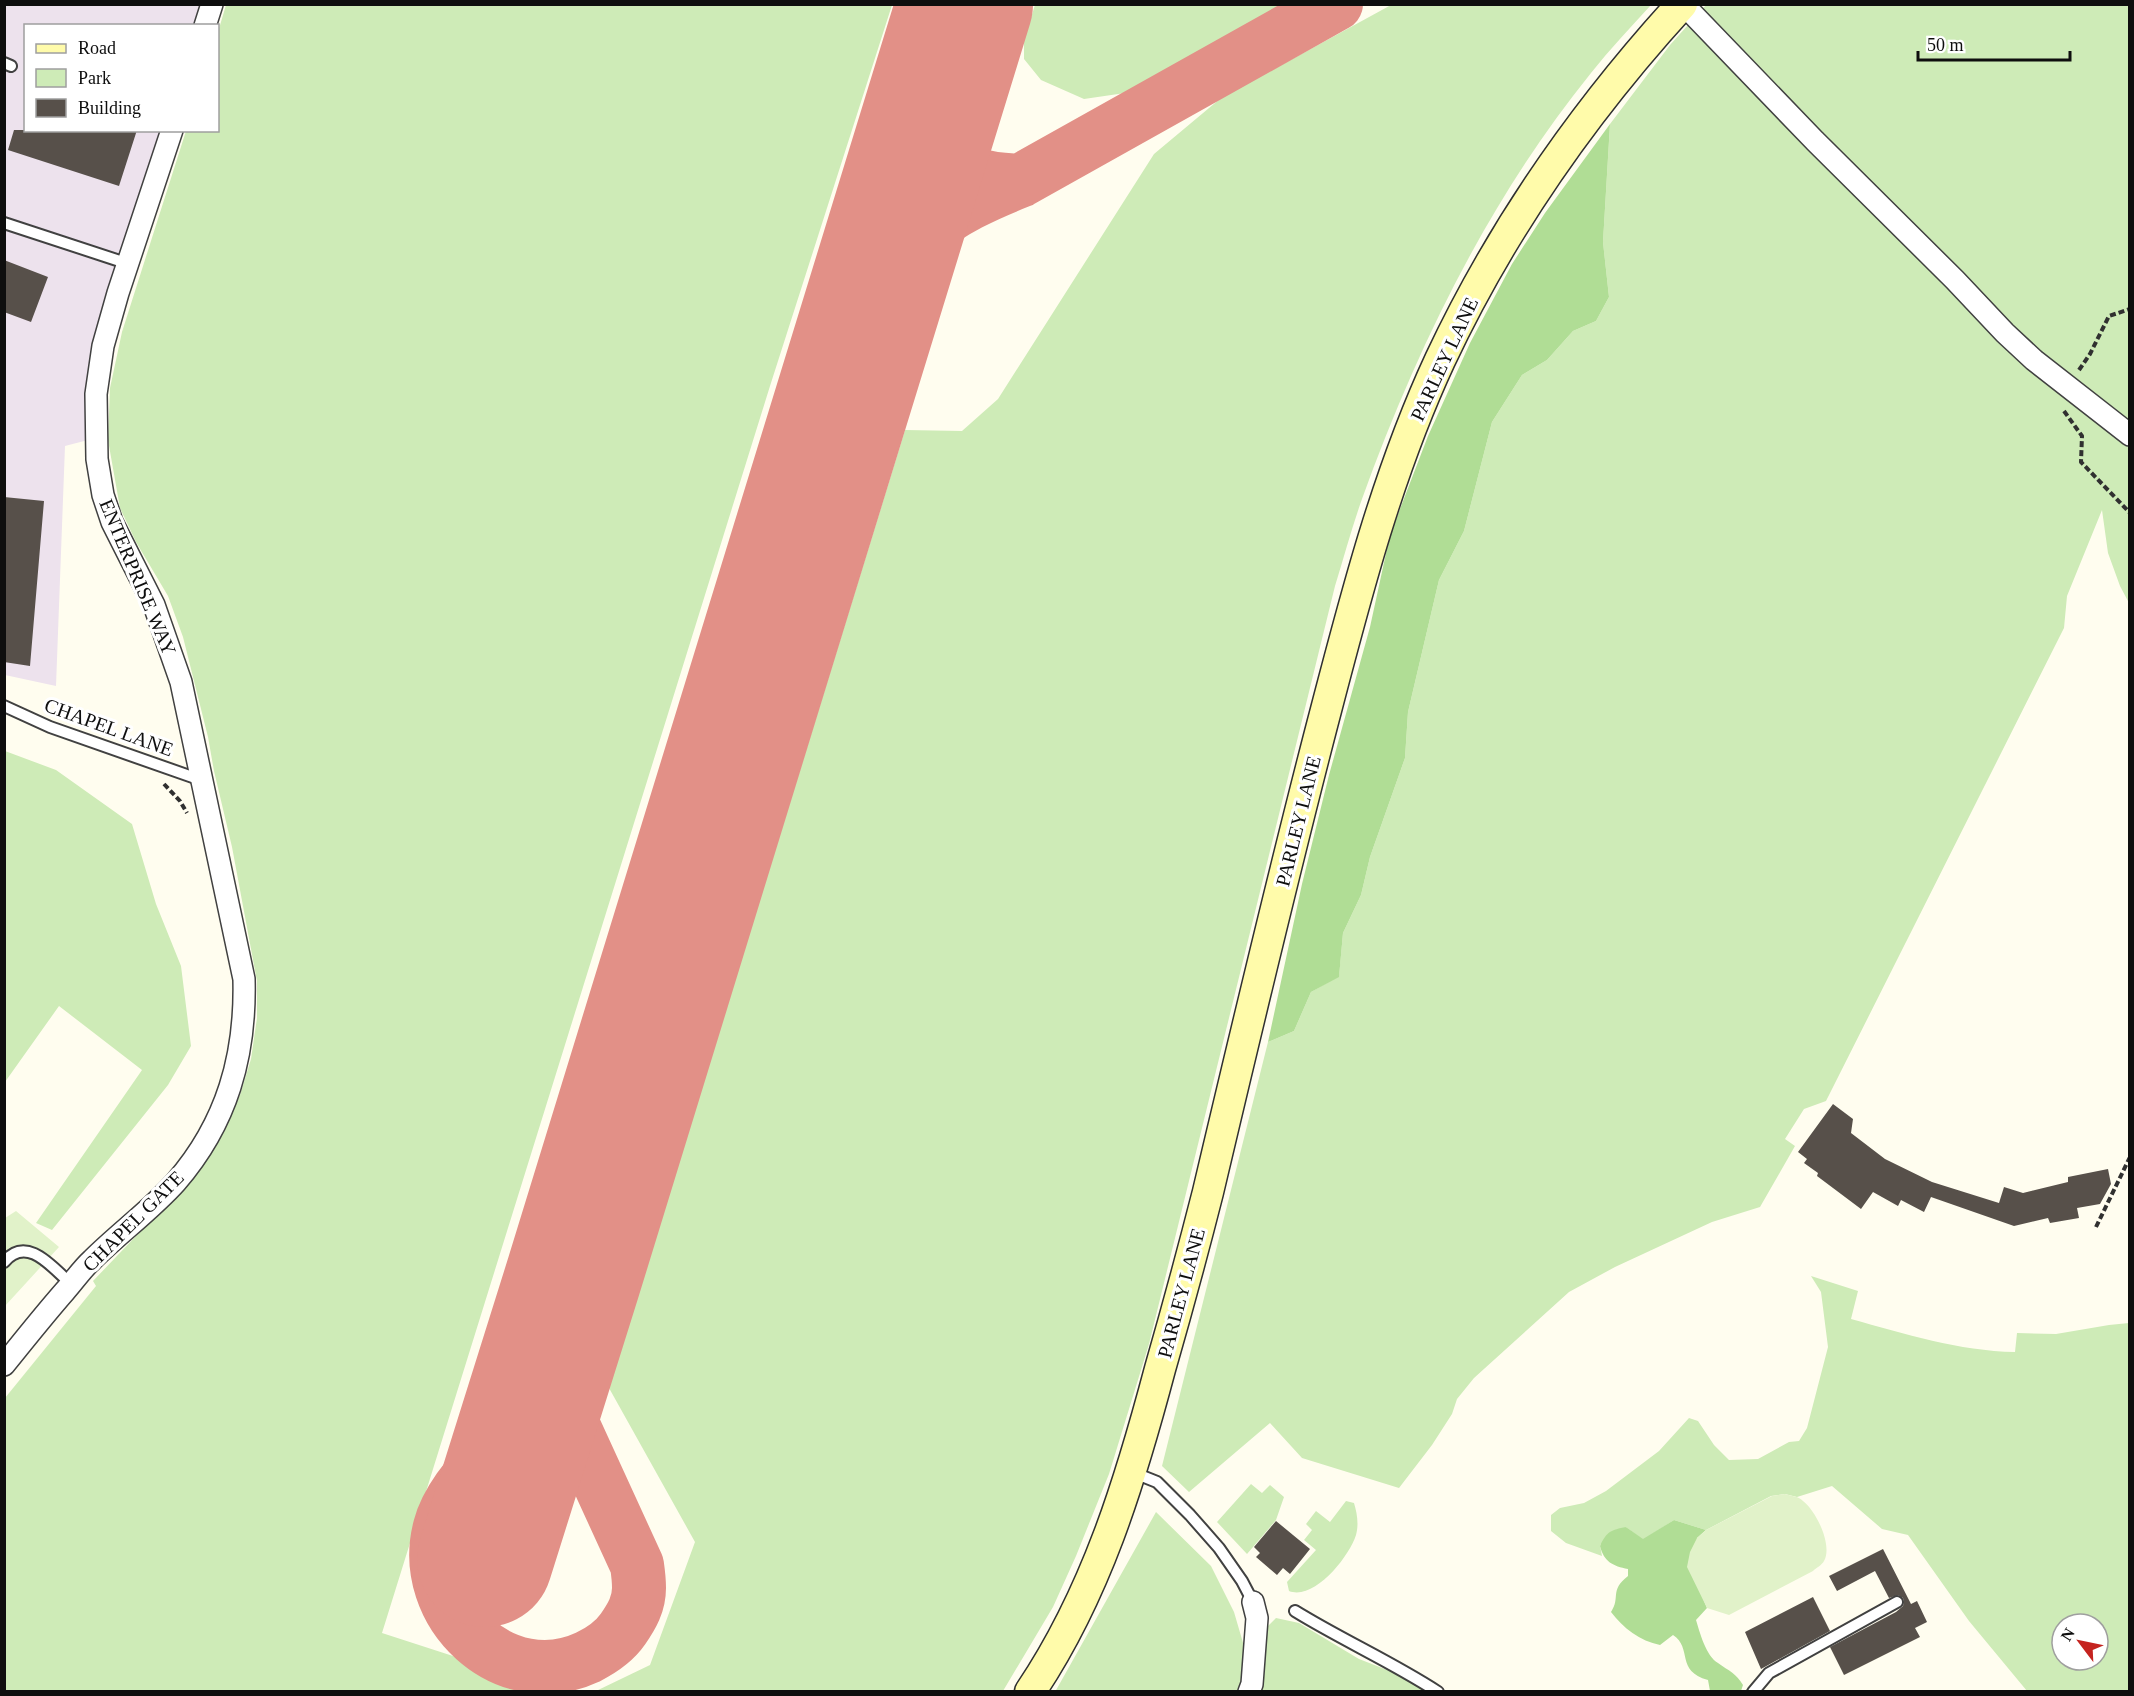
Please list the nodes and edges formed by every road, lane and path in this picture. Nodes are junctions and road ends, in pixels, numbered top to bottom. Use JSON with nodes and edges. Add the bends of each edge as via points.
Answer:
{"nodes":[{"id":1,"x":212,"y":4,"type":"edge"},
{"id":2,"x":1683,"y":4,"type":"edge"},
{"id":3,"x":206,"y":24,"type":"edge"},
{"id":4,"x":171,"y":132,"type":"edge"},
{"id":5,"x":4,"y":223,"type":"edge"},
{"id":6,"x":129,"y":264,"type":"junction"},
{"id":7,"x":2130,"y":435,"type":"edge"},
{"id":8,"x":4,"y":706,"type":"edge"},
{"id":9,"x":201,"y":780,"type":"junction"},
{"id":10,"x":2130,"y":1157,"type":"edge"},
{"id":11,"x":2096,"y":1227,"type":"dead end"},
{"id":12,"x":4,"y":1262,"type":"edge"},
{"id":13,"x":71,"y":1284,"type":"junction"},
{"id":14,"x":4,"y":1365,"type":"edge"},
{"id":15,"x":1132,"y":1472,"type":"junction"},
{"id":16,"x":1253,"y":1602,"type":"joint"},
{"id":17,"x":1897,"y":1602,"type":"dead end"},
{"id":18,"x":1295,"y":1611,"type":"dead end"},
{"id":19,"x":1030,"y":1692,"type":"edge"},
{"id":20,"x":1249,"y":1692,"type":"edge"},
{"id":21,"x":1438,"y":1692,"type":"edge"},
{"id":22,"x":1753,"y":1692,"type":"edge"}],
"edges":[{"from":1,"to":3,"type":"street"},
{"from":2,"to":7,"type":"street","via":[[2005,333]]},
{"from":2,"to":15,"type":"main road","name":"PARLEY LANE","via":[[1625,70],[1516,219],[1439,362],[1390,484],[1353,605],[1197,1238]]},
{"from":4,"to":6,"type":"street","name":"ENTERPRISE WAY"},
{"from":5,"to":6,"type":"lane"},
{"from":6,"to":9,"type":"street","name":"ENTERPRISE WAY","via":[[103,346],[96,394],[97,459],[112,522],[154,605],[181,682]]},
{"from":8,"to":9,"type":"lane","name":"CHAPEL LANE","via":[[50,727]]},
{"from":9,"to":13,"type":"street","name":"CHAPEL GATE","via":[[244,979],[245,1006],[236,1072],[206,1143],[181,1175]]},
{"from":10,"to":11,"type":"path"},
{"from":12,"to":13,"type":"lane","via":[[11,1254],[35,1253]]},
{"from":13,"to":14,"type":"street","name":"CHAPEL GATE"},
{"from":15,"to":16,"type":"lane","via":[[1157,1482],[1182,1507],[1219,1548]]},
{"from":15,"to":19,"type":"main road","name":"PARLEY LANE","via":[[1076,1613]]},
{"from":16,"to":20,"type":"street","via":[[1257,1618]]},
{"from":17,"to":22,"type":"lane","via":[[1768,1673]]},
{"from":18,"to":21,"type":"lane"}]}
